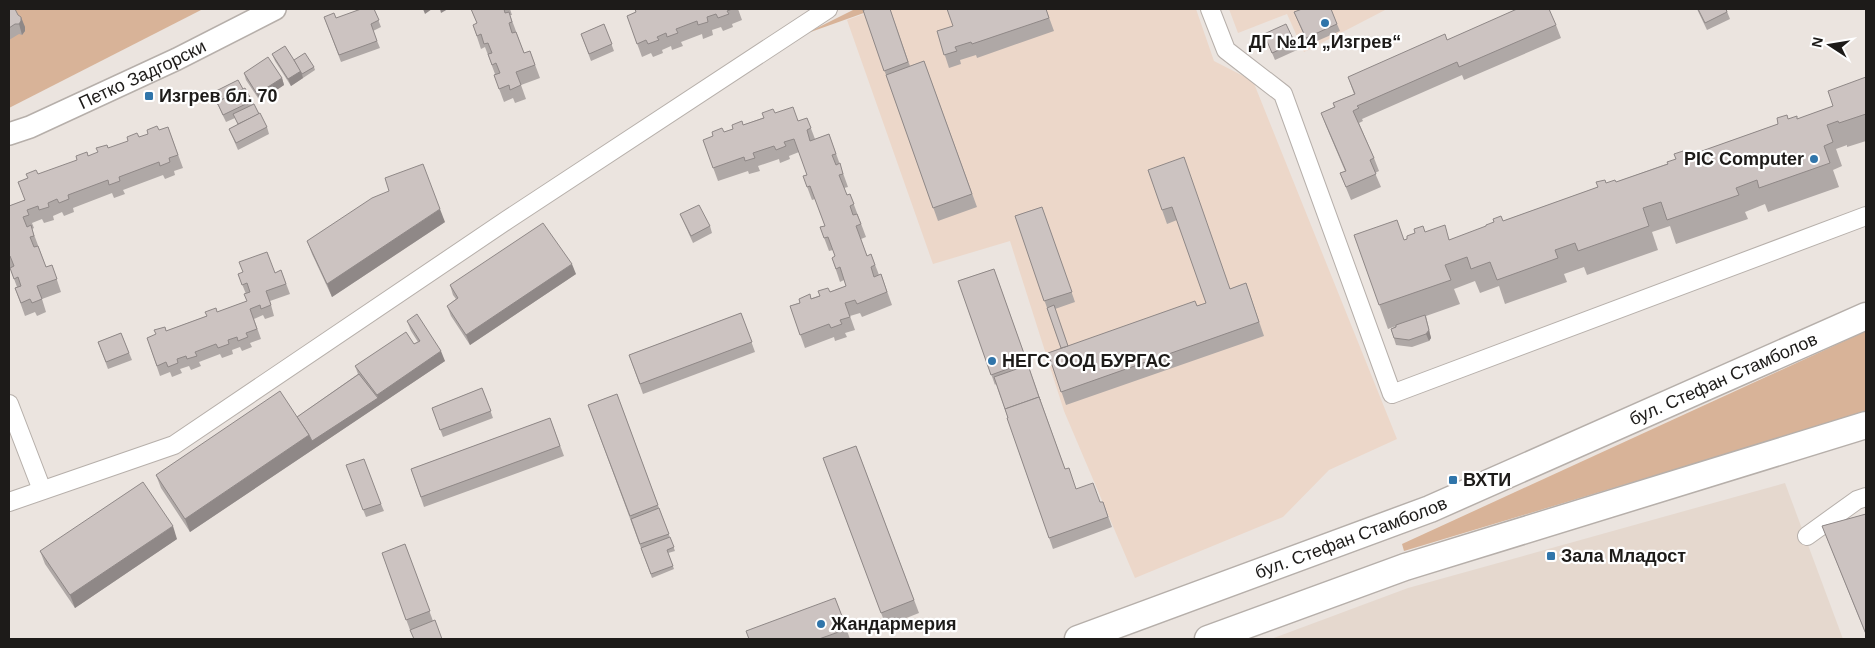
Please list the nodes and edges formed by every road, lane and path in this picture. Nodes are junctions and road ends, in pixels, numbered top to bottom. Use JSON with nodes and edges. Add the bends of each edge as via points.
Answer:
{"nodes":[{"id":1,"x":275,"y":9,"type":"edge"},
{"id":2,"x":828,"y":9,"type":"edge"},
{"id":3,"x":1210,"y":9,"type":"edge"},
{"id":4,"x":9,"y":134,"type":"edge"},
{"id":5,"x":1866,"y":216,"type":"edge"},
{"id":6,"x":1866,"y":316,"type":"edge"},
{"id":7,"x":9,"y":404,"type":"edge"},
{"id":8,"x":1866,"y":425,"type":"edge"},
{"id":9,"x":42,"y":490,"type":"junction"},
{"id":10,"x":1866,"y":497,"type":"edge"},
{"id":11,"x":9,"y":502,"type":"edge"},
{"id":12,"x":1807,"y":536,"type":"dead end"},
{"id":13,"x":1078,"y":639,"type":"edge"},
{"id":14,"x":1208,"y":639,"type":"edge"}],
"edges":[{"from":1,"to":4,"type":"street","name":"Петко Задгорски","via":[[177,59]]},
{"from":2,"to":9,"type":"street","via":[[174,445]]},
{"from":3,"to":5,"type":"street","via":[[1226,50],[1283,94],[1392,394]]},
{"from":6,"to":13,"type":"main road","name":"бул. Стефан Стамболов","via":[[1430,509]]},
{"from":7,"to":9,"type":"street"},
{"from":8,"to":14,"type":"main road","via":[[1405,567]]},
{"from":9,"to":11,"type":"street"},
{"from":10,"to":12,"type":"street"}]}
